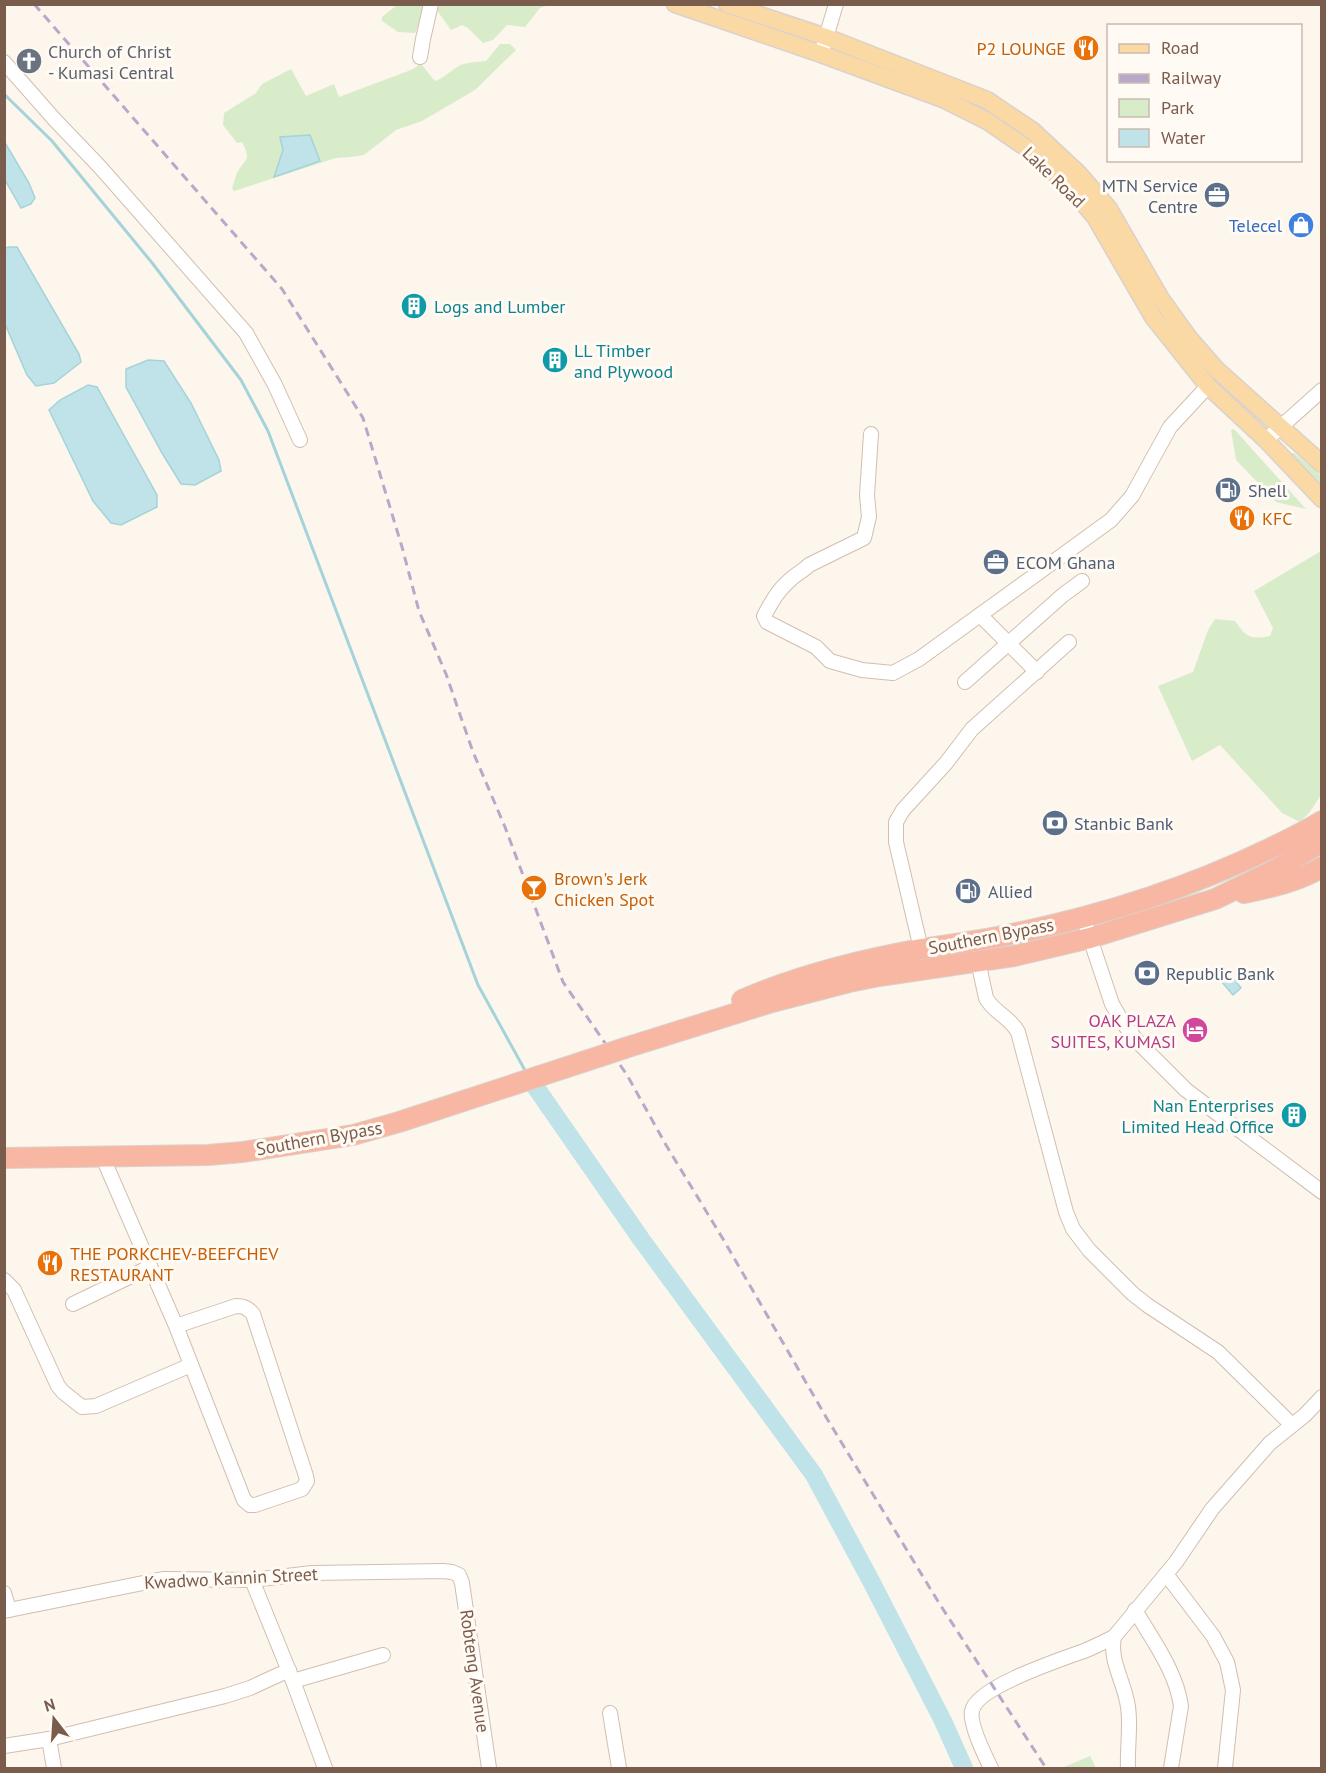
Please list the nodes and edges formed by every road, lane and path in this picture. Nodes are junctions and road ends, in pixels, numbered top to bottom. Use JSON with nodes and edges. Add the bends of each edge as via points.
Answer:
{"nodes":[{"id":1,"x":431,"y":4,"type":"edge"},
{"id":2,"x":675,"y":4,"type":"edge"},
{"id":3,"x":727,"y":4,"type":"edge"},
{"id":4,"x":836,"y":4,"type":"edge"},
{"id":5,"x":826,"y":37,"type":"junction"},
{"id":6,"x":821,"y":54,"type":"junction"},
{"id":7,"x":420,"y":57,"type":"dead end"},
{"id":8,"x":4,"y":62,"type":"edge"},
{"id":9,"x":1208,"y":386,"type":"junction"},
{"id":10,"x":1322,"y":390,"type":"edge"},
{"id":11,"x":1281,"y":426,"type":"junction"},
{"id":12,"x":871,"y":434,"type":"dead end"},
{"id":13,"x":300,"y":440,"type":"dead end"},
{"id":14,"x":1266,"y":441,"type":"junction"},
{"id":15,"x":1322,"y":464,"type":"edge"},
{"id":16,"x":1322,"y":499,"type":"edge"},
{"id":17,"x":1082,"y":581,"type":"dead end"},
{"id":18,"x":980,"y":615,"type":"junction"},
{"id":19,"x":1069,"y":642,"type":"dead end"},
{"id":20,"x":1008,"y":643,"type":"junction"},
{"id":21,"x":1037,"y":672,"type":"junction"},
{"id":22,"x":965,"y":682,"type":"dead end"},
{"id":23,"x":1322,"y":813,"type":"edge"},
{"id":24,"x":1317,"y":831,"type":"edge"},
{"id":25,"x":1322,"y":867,"type":"edge"},
{"id":26,"x":1215,"y":899,"type":"junction"},
{"id":27,"x":1083,"y":917,"type":"junction"},
{"id":28,"x":1090,"y":938,"type":"junction"},
{"id":29,"x":921,"y":949,"type":"junction"},
{"id":30,"x":978,"y":961,"type":"junction"},
{"id":31,"x":802,"y":985,"type":"junction"},
{"id":32,"x":4,"y":1158,"type":"edge"},
{"id":33,"x":103,"y":1158,"type":"junction"},
{"id":34,"x":1322,"y":1192,"type":"edge"},
{"id":35,"x":150,"y":1268,"type":"junction"},
{"id":36,"x":4,"y":1280,"type":"edge"},
{"id":37,"x":73,"y":1304,"type":"dead end"},
{"id":38,"x":176,"y":1326,"type":"junction"},
{"id":39,"x":191,"y":1365,"type":"junction"},
{"id":40,"x":1322,"y":1397,"type":"edge"},
{"id":41,"x":1292,"y":1425,"type":"junction"},
{"id":42,"x":1166,"y":1574,"type":"junction"},
{"id":43,"x":459,"y":1575,"type":"joint"},
{"id":44,"x":252,"y":1580,"type":"junction"},
{"id":45,"x":4,"y":1593,"type":"edge"},
{"id":46,"x":1135,"y":1610,"type":"junction"},
{"id":47,"x":7,"y":1611,"type":"edge"},
{"id":48,"x":1114,"y":1637,"type":"junction"},
{"id":49,"x":383,"y":1655,"type":"dead end"},
{"id":50,"x":291,"y":1675,"type":"junction"},
{"id":51,"x":610,"y":1713,"type":"dead end"},
{"id":52,"x":49,"y":1739,"type":"junction"},
{"id":53,"x":4,"y":1746,"type":"edge"},
{"id":54,"x":54,"y":1768,"type":"edge"},
{"id":55,"x":325,"y":1768,"type":"edge"},
{"id":56,"x":489,"y":1768,"type":"edge"},
{"id":57,"x":619,"y":1768,"type":"edge"},
{"id":58,"x":990,"y":1768,"type":"edge"},
{"id":59,"x":1128,"y":1768,"type":"edge"},
{"id":60,"x":1171,"y":1768,"type":"edge"},
{"id":61,"x":1225,"y":1768,"type":"edge"}],
"edges":[{"from":1,"to":7,"type":"street"},
{"from":2,"to":6,"type":"main road","name":"Lake Road"},
{"from":3,"to":5,"type":"main road","name":"Lake Road"},
{"from":4,"to":5,"type":"street"},
{"from":5,"to":6,"type":"street"},
{"from":5,"to":11,"type":"main road","name":"Lake Road","via":[[987,100],[1033,131],[1109,209],[1189,338],[1216,369]]},
{"from":6,"to":9,"type":"main road","name":"Lake Road","via":[[943,99],[987,121],[1028,149],[1068,185],[1095,217],[1153,317]]},
{"from":8,"to":13,"type":"street","via":[[246,333]]},
{"from":9,"to":14,"type":"main road","name":"Lake Road"},
{"from":9,"to":18,"type":"street","via":[[1170,427],[1132,496],[1112,520]]},
{"from":10,"to":11,"type":"street"},
{"from":11,"to":14,"type":"street"},
{"from":11,"to":15,"type":"main road","name":"Lake Road"},
{"from":12,"to":18,"type":"street","via":[[869,517],[864,538],[809,565],[790,579],[774,597],[764,616],[767,622],[816,647],[830,661],[861,670],[893,673]]},
{"from":14,"to":16,"type":"main road","name":"Lake Road"},
{"from":17,"to":20,"type":"street"},
{"from":18,"to":20,"type":"street"},
{"from":19,"to":21,"type":"street"},
{"from":20,"to":21,"type":"street"},
{"from":20,"to":22,"type":"street"},
{"from":21,"to":29,"type":"street","via":[[972,729],[896,822],[896,842]]},
{"from":23,"to":24,"type":"highway"},
{"from":24,"to":26,"type":"highway","name":"Southern Bypass","via":[[1273,871]]},
{"from":24,"to":27,"type":"highway","name":"Southern Bypass","via":[[1189,883]]},
{"from":25,"to":26,"type":"highway","via":[[1280,885]]},
{"from":26,"to":28,"type":"highway","name":"Southern Bypass"},
{"from":27,"to":28,"type":"street"},
{"from":27,"to":29,"type":"highway","name":"Southern Bypass"},
{"from":28,"to":30,"type":"highway","name":"Southern Bypass"},
{"from":28,"to":34,"type":"street","via":[[1112,1004],[1138,1042],[1186,1090]]},
{"from":29,"to":31,"type":"highway","name":"Southern Bypass","via":[[843,966]]},
{"from":30,"to":31,"type":"highway","name":"Southern Bypass"},
{"from":30,"to":41,"type":"street","via":[[988,1003],[1009,1019],[1018,1032],[1073,1229],[1133,1294],[1218,1352]]},
{"from":31,"to":33,"type":"highway","name":"Southern Bypass","bridge":true,"via":[[754,995],[656,1038],[353,1136],[225,1154]]},
{"from":32,"to":33,"type":"highway","name":"Southern Bypass"},
{"from":33,"to":35,"type":"street"},
{"from":35,"to":37,"type":"street"},
{"from":35,"to":38,"type":"street"},
{"from":36,"to":39,"type":"street","via":[[14,1290],[58,1386],[82,1407],[96,1406]]},
{"from":38,"to":39,"type":"street"},
{"from":38,"to":39,"type":"street","via":[[236,1306],[249,1309],[306,1476],[306,1486],[255,1505],[246,1503]]},
{"from":40,"to":41,"type":"street"},
{"from":41,"to":42,"type":"street","via":[[1270,1443],[1212,1509]]},
{"from":42,"to":46,"type":"street"},
{"from":42,"to":61,"type":"street","via":[[1213,1636],[1227,1662],[1233,1690]]},
{"from":43,"to":44,"type":"street","name":"Kwadwo Kannin Street","via":[[443,1571],[324,1573]]},
{"from":43,"to":56,"type":"street","name":"Robteng Avenue"},
{"from":44,"to":47,"type":"street","name":"Kwadwo Kannin Street","via":[[148,1581]]},
{"from":44,"to":50,"type":"street"},
{"from":45,"to":47,"type":"street"},
{"from":46,"to":48,"type":"street"},
{"from":46,"to":60,"type":"street","via":[[1174,1677],[1180,1696]]},
{"from":48,"to":58,"type":"street","via":[[1004,1683],[977,1701],[972,1717]]},
{"from":48,"to":59,"type":"street","via":[[1113,1655],[1129,1710]]},
{"from":49,"to":50,"type":"street"},
{"from":50,"to":52,"type":"street","via":[[230,1695]]},
{"from":50,"to":55,"type":"street"},
{"from":51,"to":57,"type":"street"},
{"from":52,"to":53,"type":"street"},
{"from":52,"to":54,"type":"street"}]}
